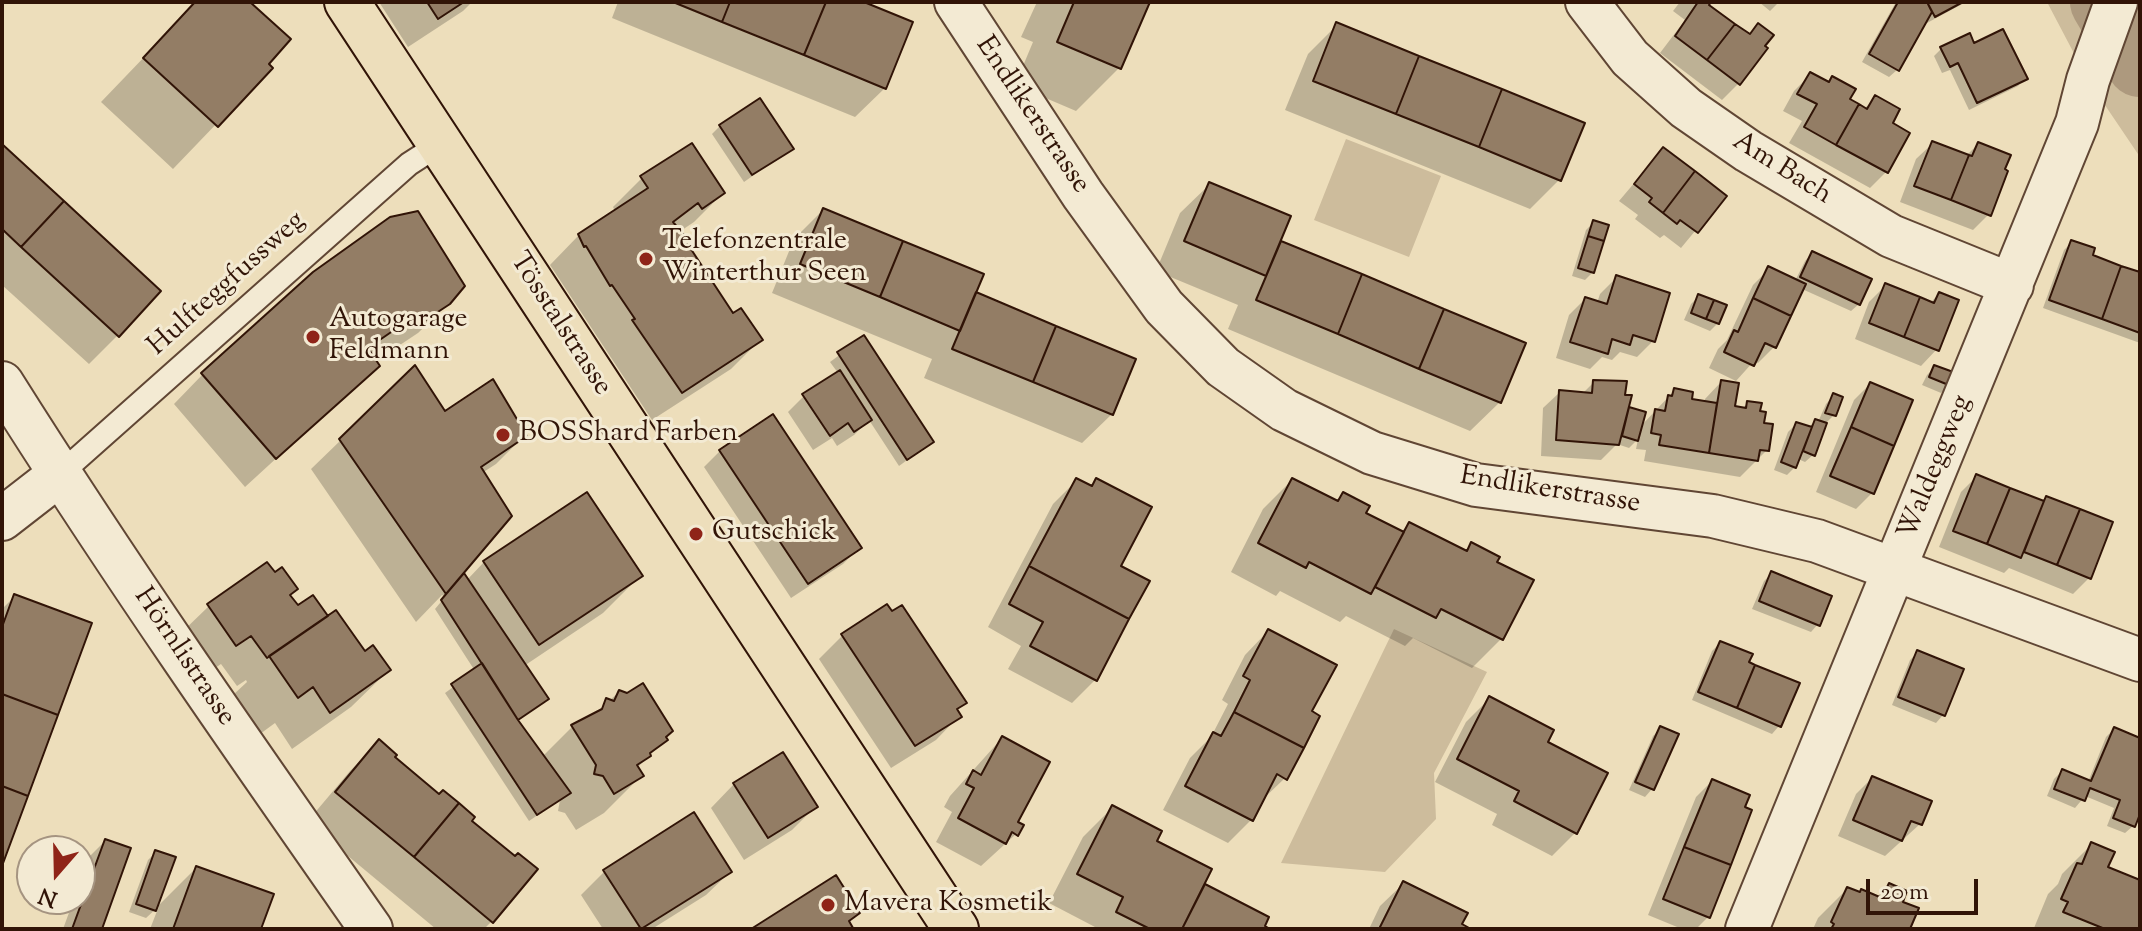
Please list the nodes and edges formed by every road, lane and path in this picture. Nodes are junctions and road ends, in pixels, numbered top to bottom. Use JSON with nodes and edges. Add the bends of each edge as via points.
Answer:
{"nodes":[{"id":1,"x":347,"y":2,"type":"edge"},
{"id":2,"x":956,"y":2,"type":"edge"},
{"id":3,"x":1587,"y":2,"type":"edge"},
{"id":4,"x":2116,"y":2,"type":"edge"},
{"id":5,"x":440,"y":144,"type":"junction"},
{"id":6,"x":2012,"y":285,"type":"junction"},
{"id":7,"x":2,"y":383,"type":"edge"},
{"id":8,"x":60,"y":474,"type":"junction"},
{"id":9,"x":2,"y":519,"type":"edge"},
{"id":10,"x":1895,"y":571,"type":"junction"},
{"id":11,"x":2140,"y":660,"type":"edge"},
{"id":12,"x":371,"y":929,"type":"edge"},
{"id":13,"x":956,"y":929,"type":"edge"},
{"id":14,"x":1747,"y":929,"type":"edge"}],
"edges":[{"from":1,"to":5,"type":"main road","name":"Tösstalstrasse"},
{"from":2,"to":10,"type":"street","name":"Endlikerstrasse","via":[[1164,307],[1223,367],[1284,410],[1372,453],[1476,485],[1713,516],[1817,541]]},
{"from":3,"to":6,"type":"street","name":"Am Bach","via":[[1630,58],[1686,108],[1748,151],[1891,236]]},
{"from":4,"to":6,"type":"street","name":"Waldeggweg","via":[[2077,123]]},
{"from":5,"to":8,"type":"lane","name":"Hulfteggfussweg","via":[[409,164]]},
{"from":5,"to":13,"type":"main road","name":"Tösstalstrasse"},
{"from":6,"to":10,"type":"street","name":"Waldeggweg"},
{"from":7,"to":8,"type":"street","name":"Hörnlistrasse"},
{"from":8,"to":9,"type":"street"},
{"from":8,"to":12,"type":"street","name":"Hörnlistrasse"},
{"from":10,"to":11,"type":"street","name":"Endlikerstrasse"},
{"from":10,"to":14,"type":"street","name":"Waldeggweg"}]}
